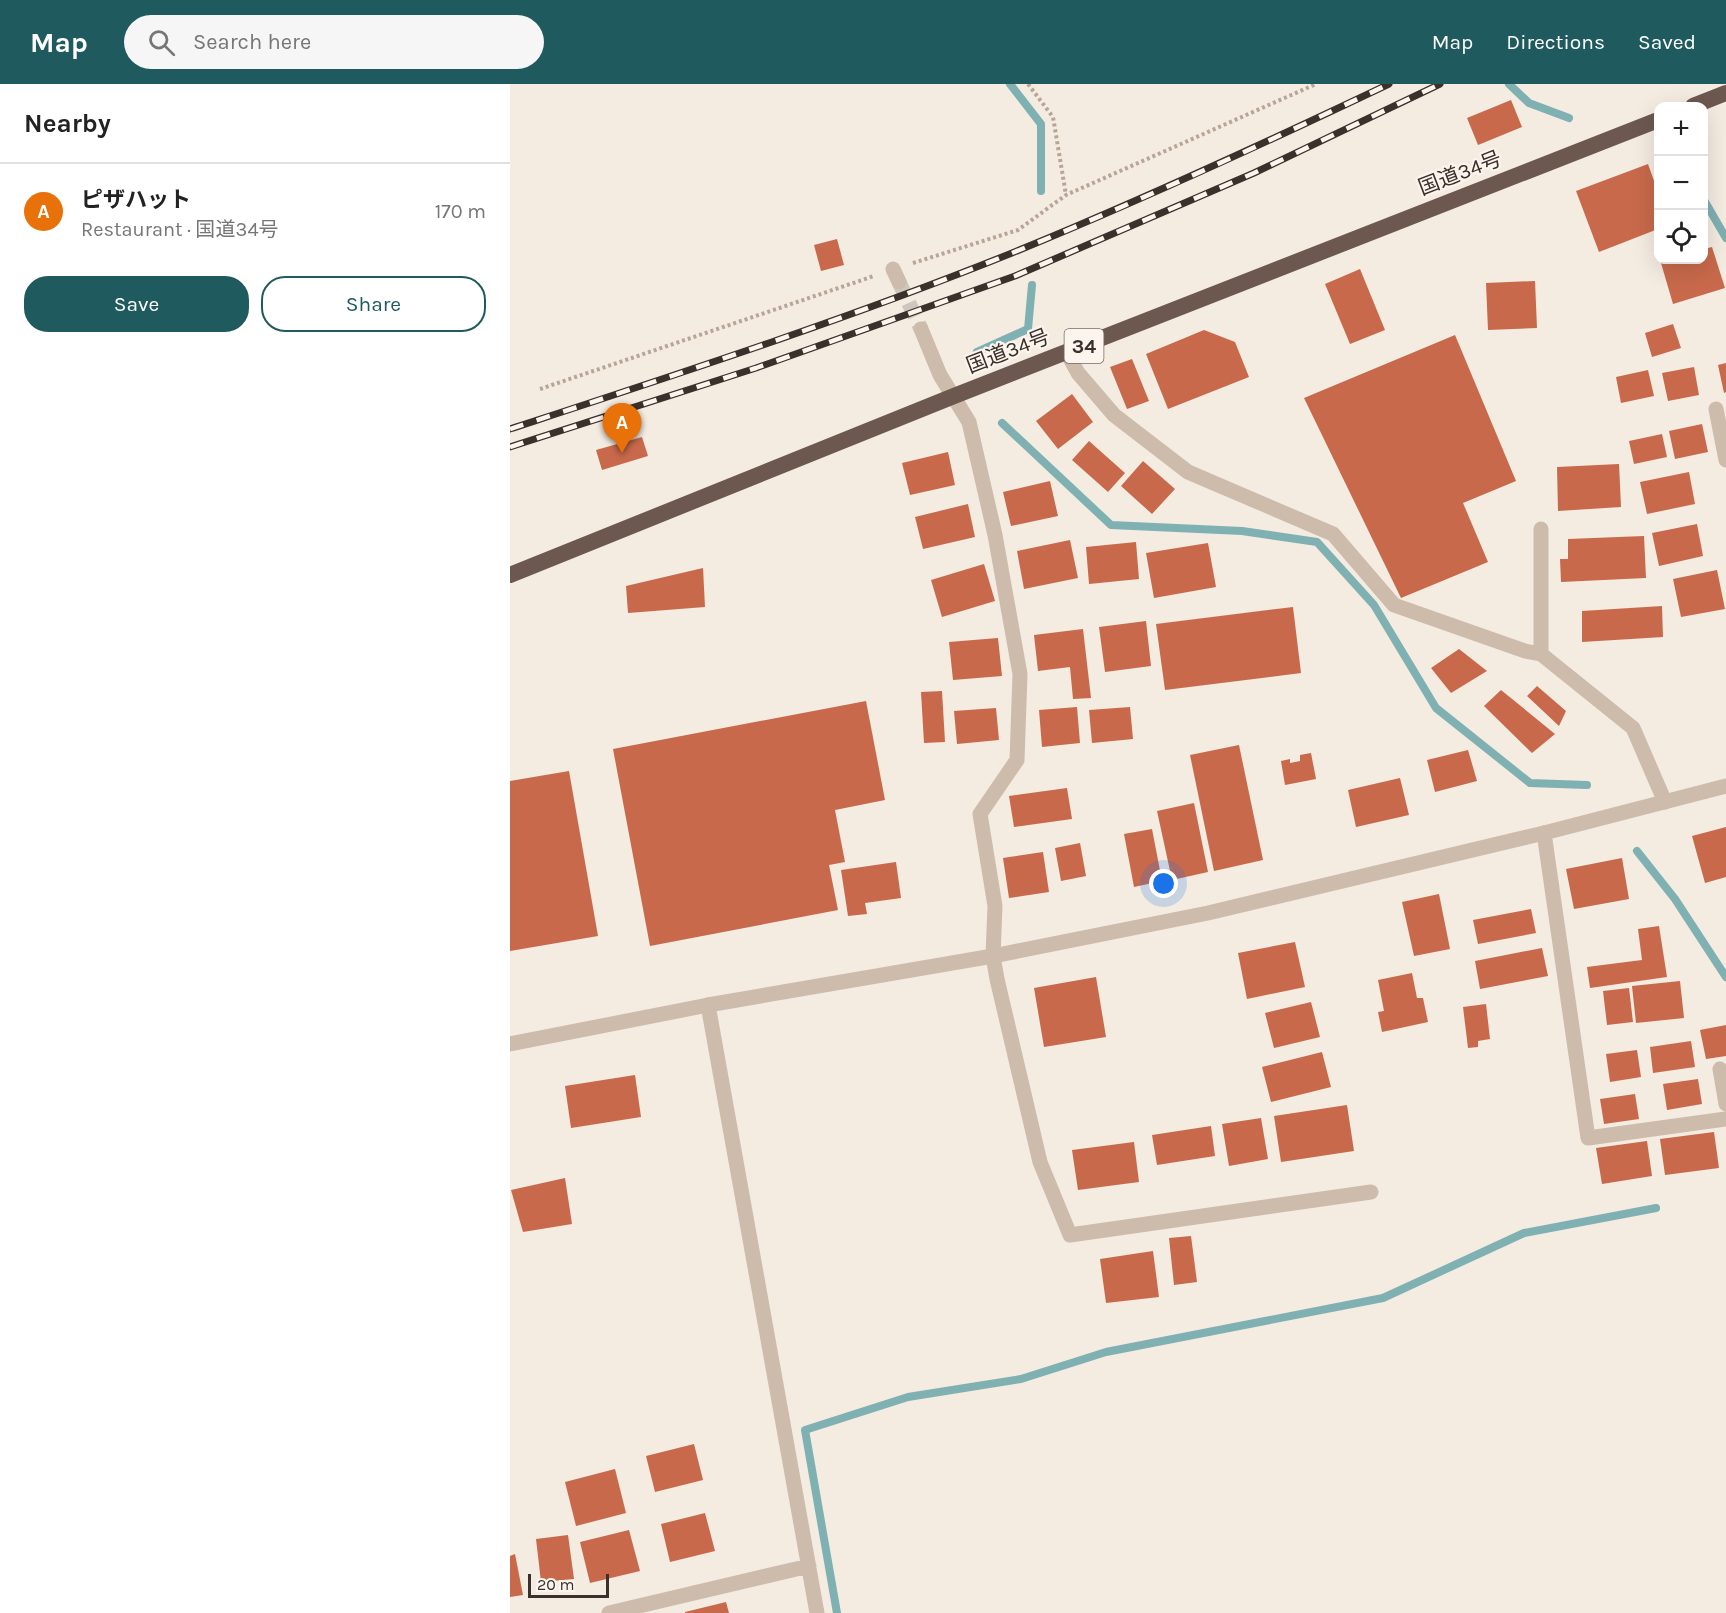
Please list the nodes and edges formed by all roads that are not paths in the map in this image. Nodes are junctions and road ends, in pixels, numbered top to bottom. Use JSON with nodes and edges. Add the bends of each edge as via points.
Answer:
{"nodes":[{"id":1,"x":1726,"y":93,"type":"edge"},
{"id":2,"x":1703,"y":102,"type":"edge"},
{"id":3,"x":1654,"y":122,"type":"edge"},
{"id":4,"x":921,"y":329,"type":"tunnel mouth"},
{"id":5,"x":1067,"y":352,"type":"junction"},
{"id":6,"x":954,"y":396,"type":"junction"},
{"id":7,"x":1716,"y":409,"type":"dead end"},
{"id":8,"x":1726,"y":460,"type":"edge"},
{"id":9,"x":1541,"y":529,"type":"dead end"},
{"id":10,"x":510,"y":575,"type":"edge"},
{"id":11,"x":1541,"y":654,"type":"junction"},
{"id":12,"x":1726,"y":786,"type":"edge"},
{"id":13,"x":1665,"y":802,"type":"junction"},
{"id":14,"x":1544,"y":833,"type":"junction"},
{"id":15,"x":993,"y":956,"type":"junction"},
{"id":16,"x":708,"y":1005,"type":"junction"},
{"id":17,"x":510,"y":1044,"type":"edge"},
{"id":18,"x":1720,"y":1069,"type":"dead end"},
{"id":19,"x":1726,"y":1104,"type":"edge"},
{"id":20,"x":1726,"y":1119,"type":"edge"},
{"id":21,"x":1371,"y":1192,"type":"dead end"},
{"id":22,"x":809,"y":1566,"type":"junction"},
{"id":23,"x":663,"y":1607,"type":"edge"},
{"id":24,"x":609,"y":1613,"type":"edge"},
{"id":25,"x":818,"y":1613,"type":"edge"}],
"edges":[{"from":1,"to":2,"type":"highway"},
{"from":3,"to":5,"type":"highway","name":"国道34号","number":"34"},
{"from":4,"to":6,"type":"street","via":[[940,375]]},
{"from":5,"to":6,"type":"highway","name":"国道34号","number":"34"},
{"from":5,"to":11,"type":"street","via":[[1078,373],[1114,415],[1188,472],[1333,534],[1394,605]]},
{"from":6,"to":10,"type":"highway","name":"国道34号","number":"34"},
{"from":6,"to":15,"type":"street","via":[[969,422],[995,535],[1020,674],[1017,759],[980,814],[995,906]]},
{"from":7,"to":8,"type":"street"},
{"from":9,"to":11,"type":"street"},
{"from":11,"to":13,"type":"street","via":[[1633,728]]},
{"from":12,"to":13,"type":"street"},
{"from":13,"to":14,"type":"street"},
{"from":14,"to":15,"type":"street","via":[[1209,913]]},
{"from":14,"to":20,"type":"street","via":[[1588,1138]]},
{"from":15,"to":16,"type":"street"},
{"from":15,"to":21,"type":"street","via":[[1040,1161],[1070,1235]]},
{"from":16,"to":17,"type":"street"},
{"from":16,"to":22,"type":"street"},
{"from":18,"to":19,"type":"street"},
{"from":22,"to":23,"type":"street"},
{"from":22,"to":25,"type":"street"},
{"from":23,"to":24,"type":"street"}]}
